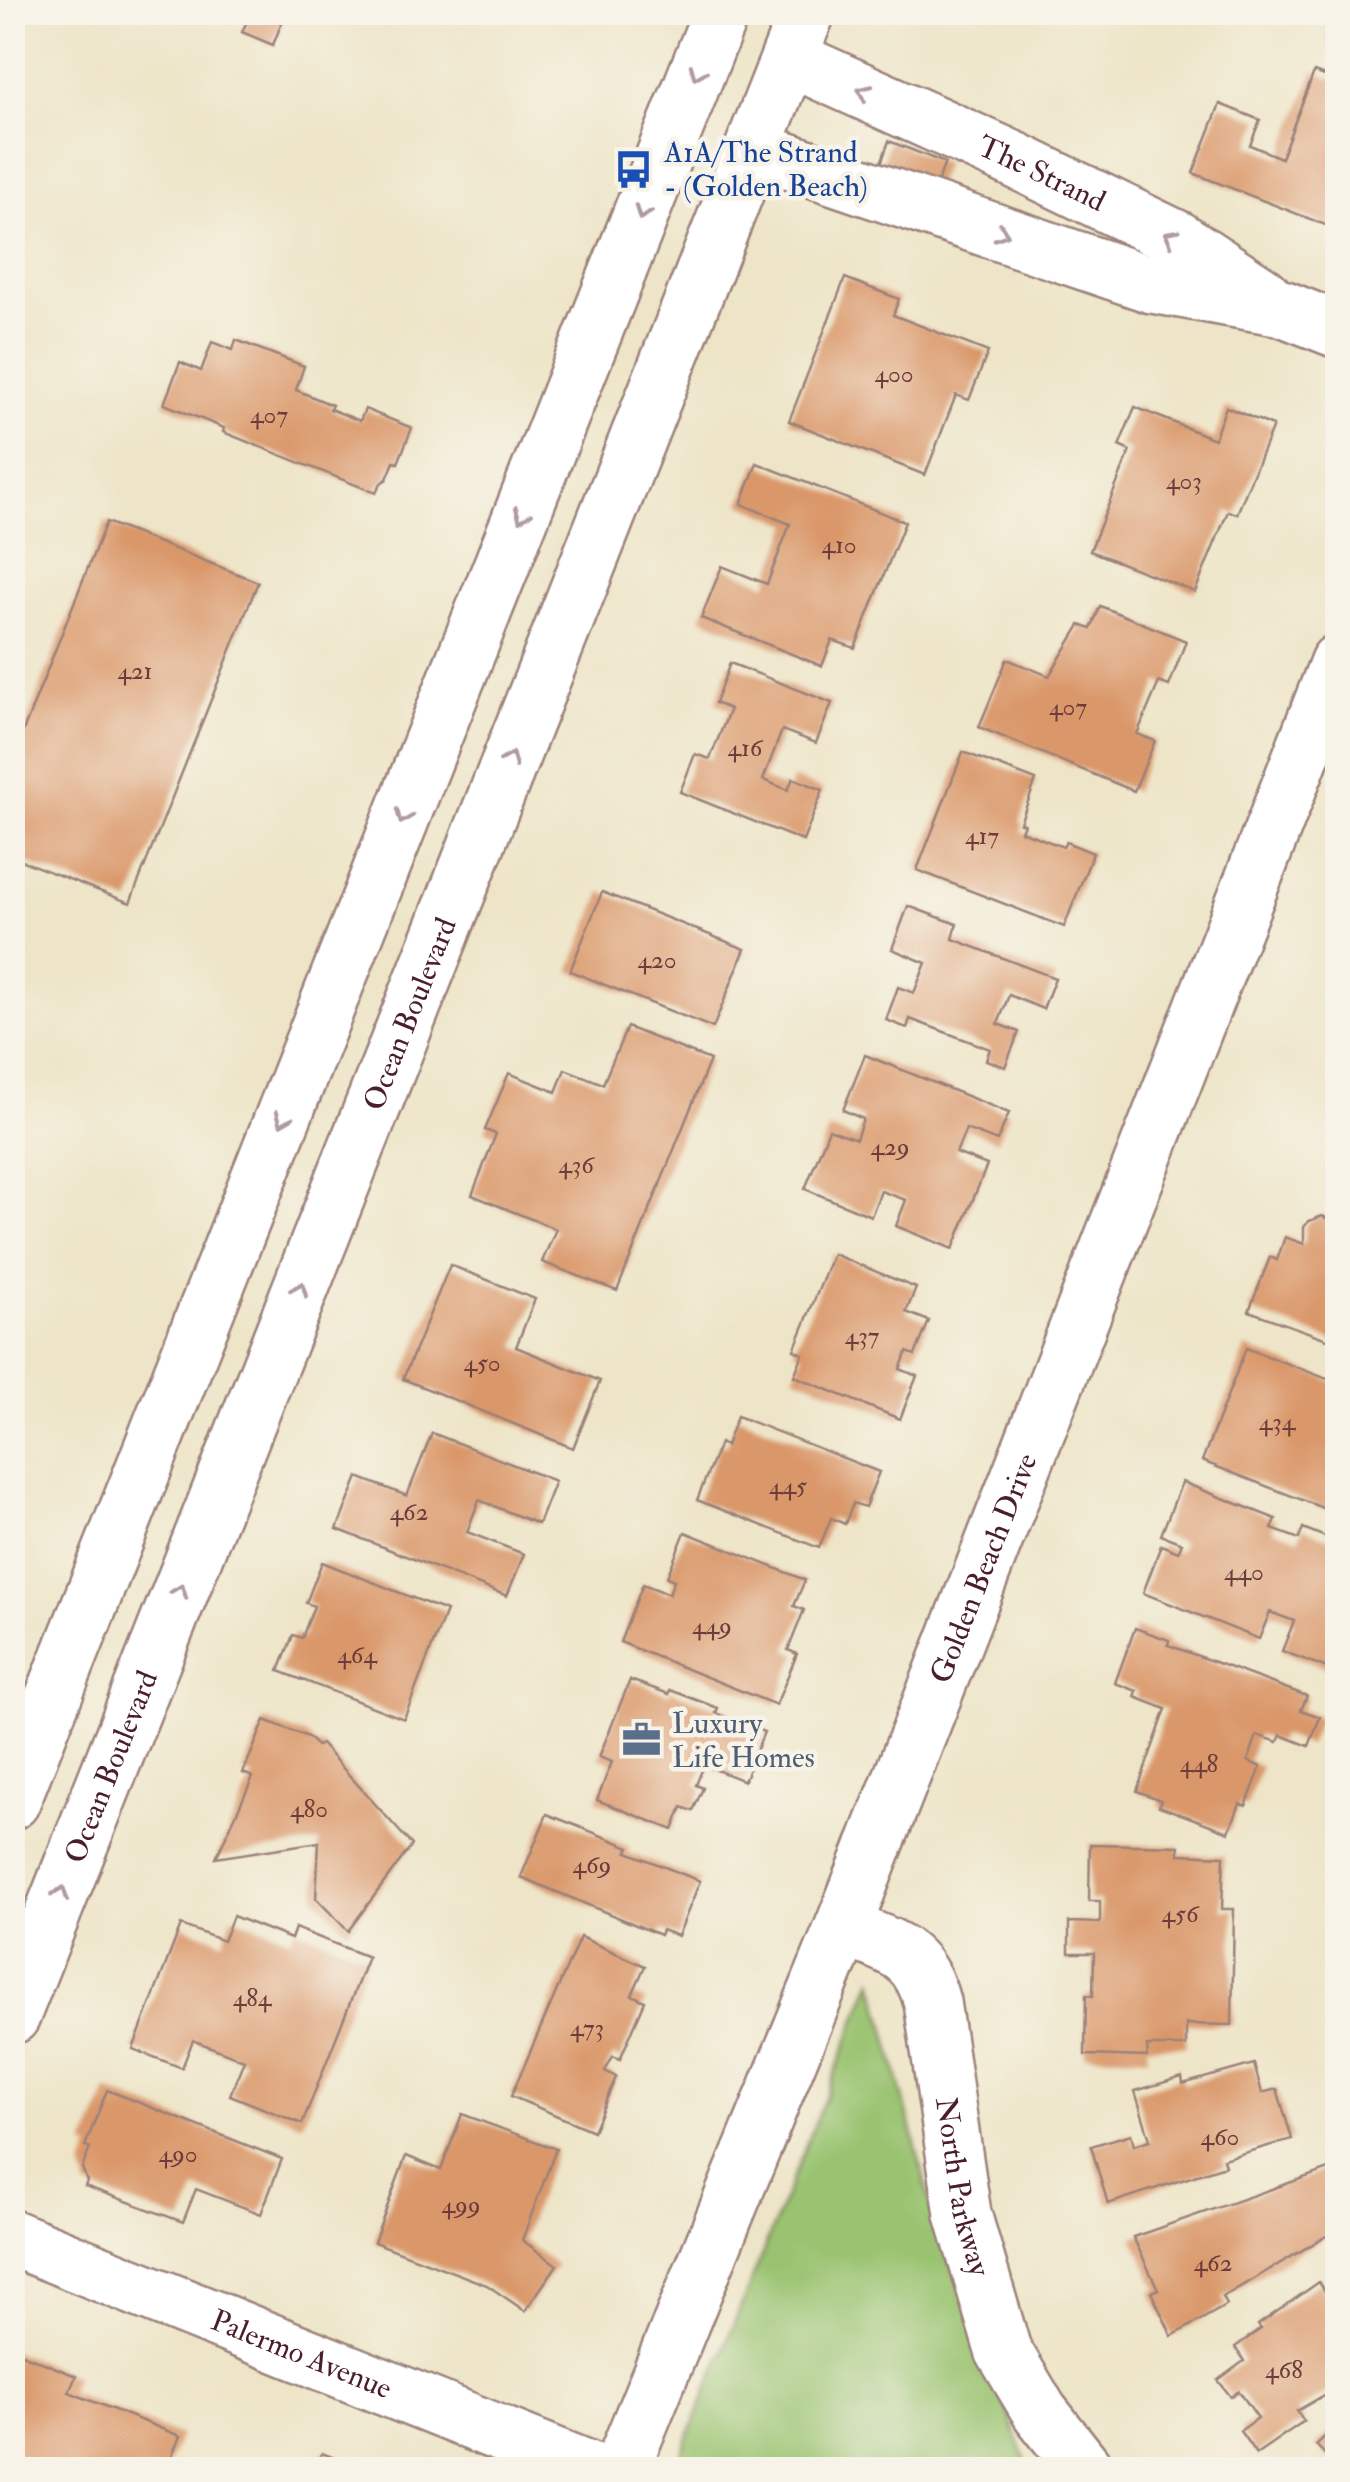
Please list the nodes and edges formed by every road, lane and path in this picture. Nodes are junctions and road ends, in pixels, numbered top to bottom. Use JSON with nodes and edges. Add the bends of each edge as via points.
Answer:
{"nodes":[{"id":1,"x":719,"y":18,"type":"edge"},
{"id":2,"x":798,"y":35,"type":"edge"},
{"id":3,"x":678,"y":122,"type":"junction"},
{"id":4,"x":753,"y":149,"type":"junction"},
{"id":5,"x":1282,"y":308,"type":"junction"},
{"id":6,"x":1338,"y":330,"type":"edge"},
{"id":7,"x":1338,"y":662,"type":"edge"},
{"id":8,"x":12,"y":1801,"type":"edge"},
{"id":9,"x":843,"y":1926,"type":"junction"},
{"id":10,"x":12,"y":2016,"type":"edge"},
{"id":11,"x":12,"y":2238,"type":"edge"},
{"id":12,"x":591,"y":2470,"type":"edge"},
{"id":13,"x":621,"y":2470,"type":"edge"},
{"id":14,"x":1086,"y":2470,"type":"edge"}],
"edges":[{"from":1,"to":2,"type":"street","name":"The Strand"},
{"from":1,"to":3,"type":"street","one_way":true},
{"from":2,"to":4,"type":"street","name":"Ocean Boulevard"},
{"from":5,"to":2,"type":"street","name":"The Strand","one_way":true,"via":[[1178,239]]},
{"from":3,"to":4,"type":"street","name":"The Strand"},
{"from":3,"to":8,"type":"street","one_way":true},
{"from":4,"to":5,"type":"street","name":"The Strand","one_way":true,"via":[[1152,285]]},
{"from":10,"to":4,"type":"street","name":"Ocean Boulevard","one_way":true},
{"from":5,"to":6,"type":"street","name":"The Strand"},
{"from":7,"to":9,"type":"street","name":"Golden Beach Drive"},
{"from":9,"to":13,"type":"street","name":"Golden Beach Drive"},
{"from":9,"to":14,"type":"street","name":"North Parkway","via":[[908,1956],[925,1976],[963,2214],[1002,2350]]},
{"from":11,"to":12,"type":"street","name":"Palermo Avenue"}]}
